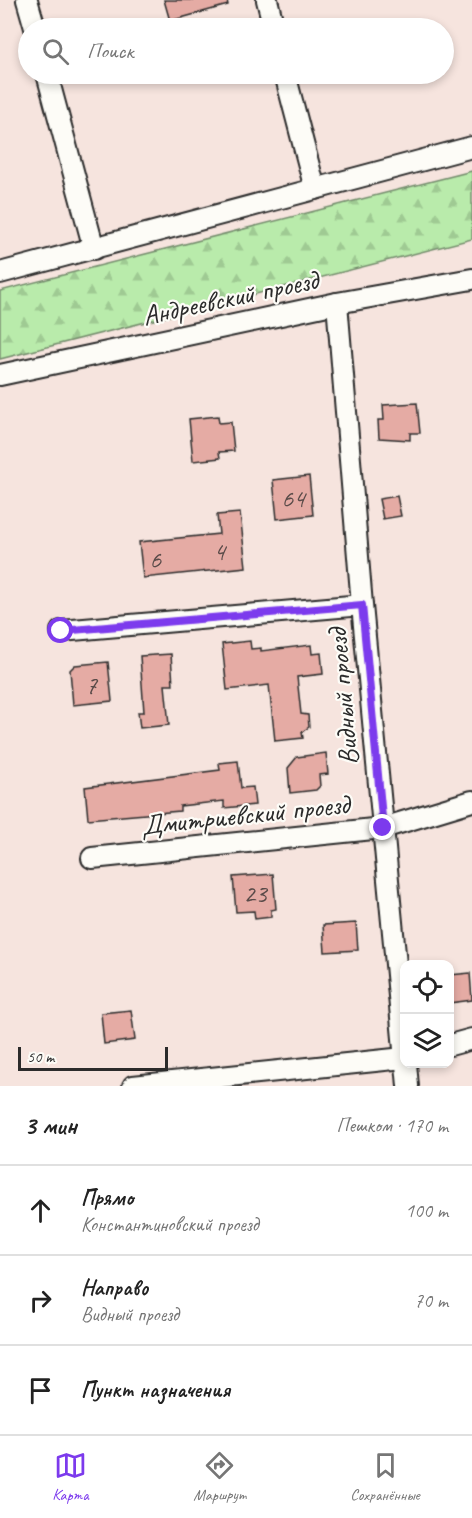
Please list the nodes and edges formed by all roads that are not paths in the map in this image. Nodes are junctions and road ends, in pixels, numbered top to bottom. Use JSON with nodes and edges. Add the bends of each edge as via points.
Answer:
{"nodes":[{"id":1,"x":27,"y":0,"type":"edge"},
{"id":2,"x":267,"y":0,"type":"edge"},
{"id":3,"x":32,"y":18,"type":"edge"},
{"id":4,"x":272,"y":18,"type":"edge"},
{"id":5,"x":50,"y":84,"type":"edge"},
{"id":6,"x":288,"y":84,"type":"edge"},
{"id":7,"x":472,"y":147,"type":"edge"},
{"id":8,"x":315,"y":189,"type":"junction"},
{"id":9,"x":94,"y":249,"type":"junction"},
{"id":10,"x":0,"y":273,"type":"edge"},
{"id":11,"x":472,"y":279,"type":"edge"},
{"id":12,"x":338,"y":303,"type":"junction"},
{"id":13,"x":0,"y":375,"type":"edge"},
{"id":14,"x":362,"y":605,"type":"junction"},
{"id":15,"x":61,"y":631,"type":"dead end"},
{"id":16,"x":472,"y":801,"type":"edge"},
{"id":17,"x":383,"y":828,"type":"junction"},
{"id":18,"x":92,"y":858,"type":"dead end"},
{"id":19,"x":402,"y":1014,"type":"edge"},
{"id":20,"x":472,"y":1039,"type":"edge"},
{"id":21,"x":454,"y":1044,"type":"edge"},
{"id":22,"x":400,"y":1059,"type":"edge"},
{"id":23,"x":406,"y":1068,"type":"edge"},
{"id":24,"x":134,"y":1086,"type":"edge"},
{"id":25,"x":408,"y":1086,"type":"edge"}],
"edges":[{"from":1,"to":3,"type":"street"},
{"from":2,"to":4,"type":"street"},
{"from":5,"to":9,"type":"street"},
{"from":6,"to":8,"type":"street"},
{"from":7,"to":8,"type":"street"},
{"from":8,"to":9,"type":"street"},
{"from":9,"to":10,"type":"street"},
{"from":11,"to":12,"type":"street","name":"Андреевский проезд"},
{"from":12,"to":13,"type":"street","name":"Андреевский проезд"},
{"from":12,"to":14,"type":"street","name":"Видный проезд"},
{"from":14,"to":15,"type":"street"},
{"from":14,"to":17,"type":"street","name":"Видный проезд"},
{"from":16,"to":17,"type":"street","name":"Дмитриевский проезд"},
{"from":17,"to":18,"type":"street","name":"Дмитриевский проезд"},
{"from":17,"to":19,"type":"street","name":"Видный проезд"},
{"from":20,"to":21,"type":"street"},
{"from":22,"to":24,"type":"street"},
{"from":23,"to":25,"type":"street"}]}
